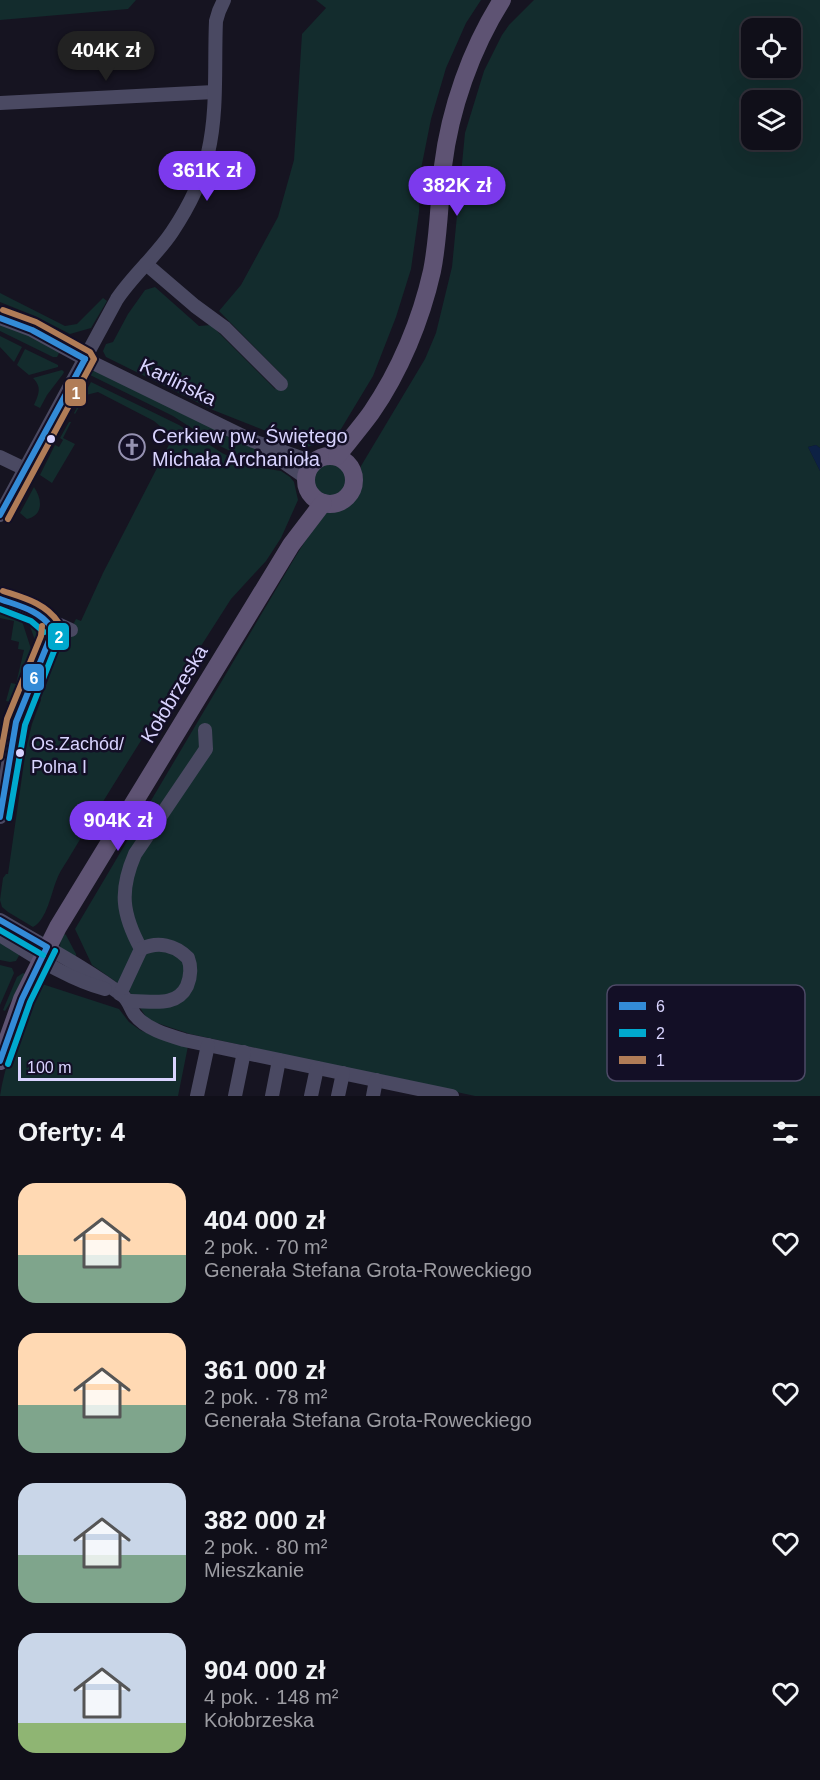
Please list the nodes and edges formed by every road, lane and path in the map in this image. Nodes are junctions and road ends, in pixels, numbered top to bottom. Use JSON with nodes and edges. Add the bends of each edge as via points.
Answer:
{"nodes":[{"id":1,"x":225,"y":0,"type":"edge"},
{"id":2,"x":502,"y":0,"type":"edge"},
{"id":3,"x":214,"y":92,"type":"junction"},
{"id":4,"x":0,"y":103,"type":"edge"},
{"id":5,"x":146,"y":264,"type":"junction"},
{"id":6,"x":0,"y":318,"type":"edge"},
{"id":7,"x":85,"y":359,"type":"junction"},
{"id":8,"x":281,"y":384,"type":"dead end"},
{"id":9,"x":0,"y":457,"type":"edge"},
{"id":10,"x":343,"y":460,"type":"junction"},
{"id":11,"x":309,"y":469,"type":"junction"},
{"id":12,"x":25,"y":470,"type":"junction"},
{"id":13,"x":317,"y":499,"type":"junction"},
{"id":14,"x":0,"y":515,"type":"edge"},
{"id":15,"x":0,"y":598,"type":"edge"},
{"id":16,"x":51,"y":627,"type":"junction"},
{"id":17,"x":71,"y":630,"type":"dead end"},
{"id":18,"x":205,"y":730,"type":"dead end"},
{"id":19,"x":4,"y":764,"type":"edge"},
{"id":20,"x":0,"y":817,"type":"edge"},
{"id":21,"x":0,"y":920,"type":"edge"},
{"id":22,"x":0,"y":935,"type":"edge"},
{"id":23,"x":141,"y":950,"type":"junction"},
{"id":24,"x":44,"y":953,"type":"junction"},
{"id":25,"x":122,"y":996,"type":"junction"},
{"id":26,"x":208,"y":1045,"type":"junction"},
{"id":27,"x":244,"y":1052,"type":"junction"},
{"id":28,"x":279,"y":1059,"type":"junction"},
{"id":29,"x":0,"y":1061,"type":"edge"},
{"id":30,"x":317,"y":1068,"type":"junction"},
{"id":31,"x":342,"y":1073,"type":"junction"},
{"id":32,"x":376,"y":1080,"type":"junction"},
{"id":33,"x":410,"y":1092,"type":"edge"},
{"id":34,"x":197,"y":1096,"type":"edge"},
{"id":35,"x":235,"y":1096,"type":"edge"},
{"id":36,"x":272,"y":1096,"type":"edge"},
{"id":37,"x":311,"y":1096,"type":"edge"},
{"id":38,"x":338,"y":1096,"type":"edge"},
{"id":39,"x":373,"y":1096,"type":"edge"},
{"id":40,"x":448,"y":1096,"type":"edge"}],
"edges":[{"from":1,"to":3,"type":"street","via":[[216,21]]},
{"from":2,"to":10,"type":"main road","via":[[474,54],[449,131],[436,245],[425,298],[399,363]]},
{"from":3,"to":4,"type":"street"},
{"from":3,"to":5,"type":"street","via":[[210,146],[199,182],[176,226]]},
{"from":5,"to":7,"type":"street","via":[[117,299]]},
{"from":5,"to":8,"type":"street","via":[[225,328]]},
{"from":6,"to":7,"type":"street","name":"Karlińska","via":[[32,330]]},
{"from":7,"to":11,"type":"street","name":"Karlińska"},
{"from":7,"to":12,"type":"street"},
{"from":9,"to":12,"type":"street"},
{"from":10,"to":11,"type":"main road","via":[[327,455]]},
{"from":10,"to":13,"type":"main road","via":[[354,477],[352,490],[337,503]]},
{"from":11,"to":13,"type":"main road","via":[[306,487]]},
{"from":12,"to":14,"type":"street"},
{"from":13,"to":24,"type":"main road","name":"Kołobrzeska"},
{"from":15,"to":16,"type":"street","via":[[44,618]]},
{"from":16,"to":17,"type":"street","via":[[58,624]]},
{"from":16,"to":19,"type":"street"},
{"from":18,"to":23,"type":"street","via":[[206,749],[128,870],[123,899],[131,932]]},
{"from":19,"to":20,"type":"street"},
{"from":21,"to":24,"type":"street"},
{"from":22,"to":24,"type":"street"},
{"from":23,"to":25,"type":"street"},
{"from":23,"to":25,"type":"street","via":[[169,946],[188,958],[191,973],[187,986],[177,999],[165,1002]]},
{"from":24,"to":25,"type":"street","via":[[86,982]]},
{"from":24,"to":29,"type":"main road","name":"Kołobrzeska","via":[[15,1016]]},
{"from":25,"to":26,"type":"street","via":[[136,1016],[152,1028]]},
{"from":26,"to":27,"type":"street"},
{"from":26,"to":34,"type":"street"},
{"from":27,"to":28,"type":"street"},
{"from":27,"to":35,"type":"street"},
{"from":28,"to":30,"type":"street"},
{"from":28,"to":36,"type":"street"},
{"from":30,"to":31,"type":"street"},
{"from":30,"to":37,"type":"street"},
{"from":31,"to":32,"type":"street"},
{"from":31,"to":38,"type":"street"},
{"from":32,"to":33,"type":"street"},
{"from":32,"to":39,"type":"street"},
{"from":33,"to":40,"type":"street"}]}
